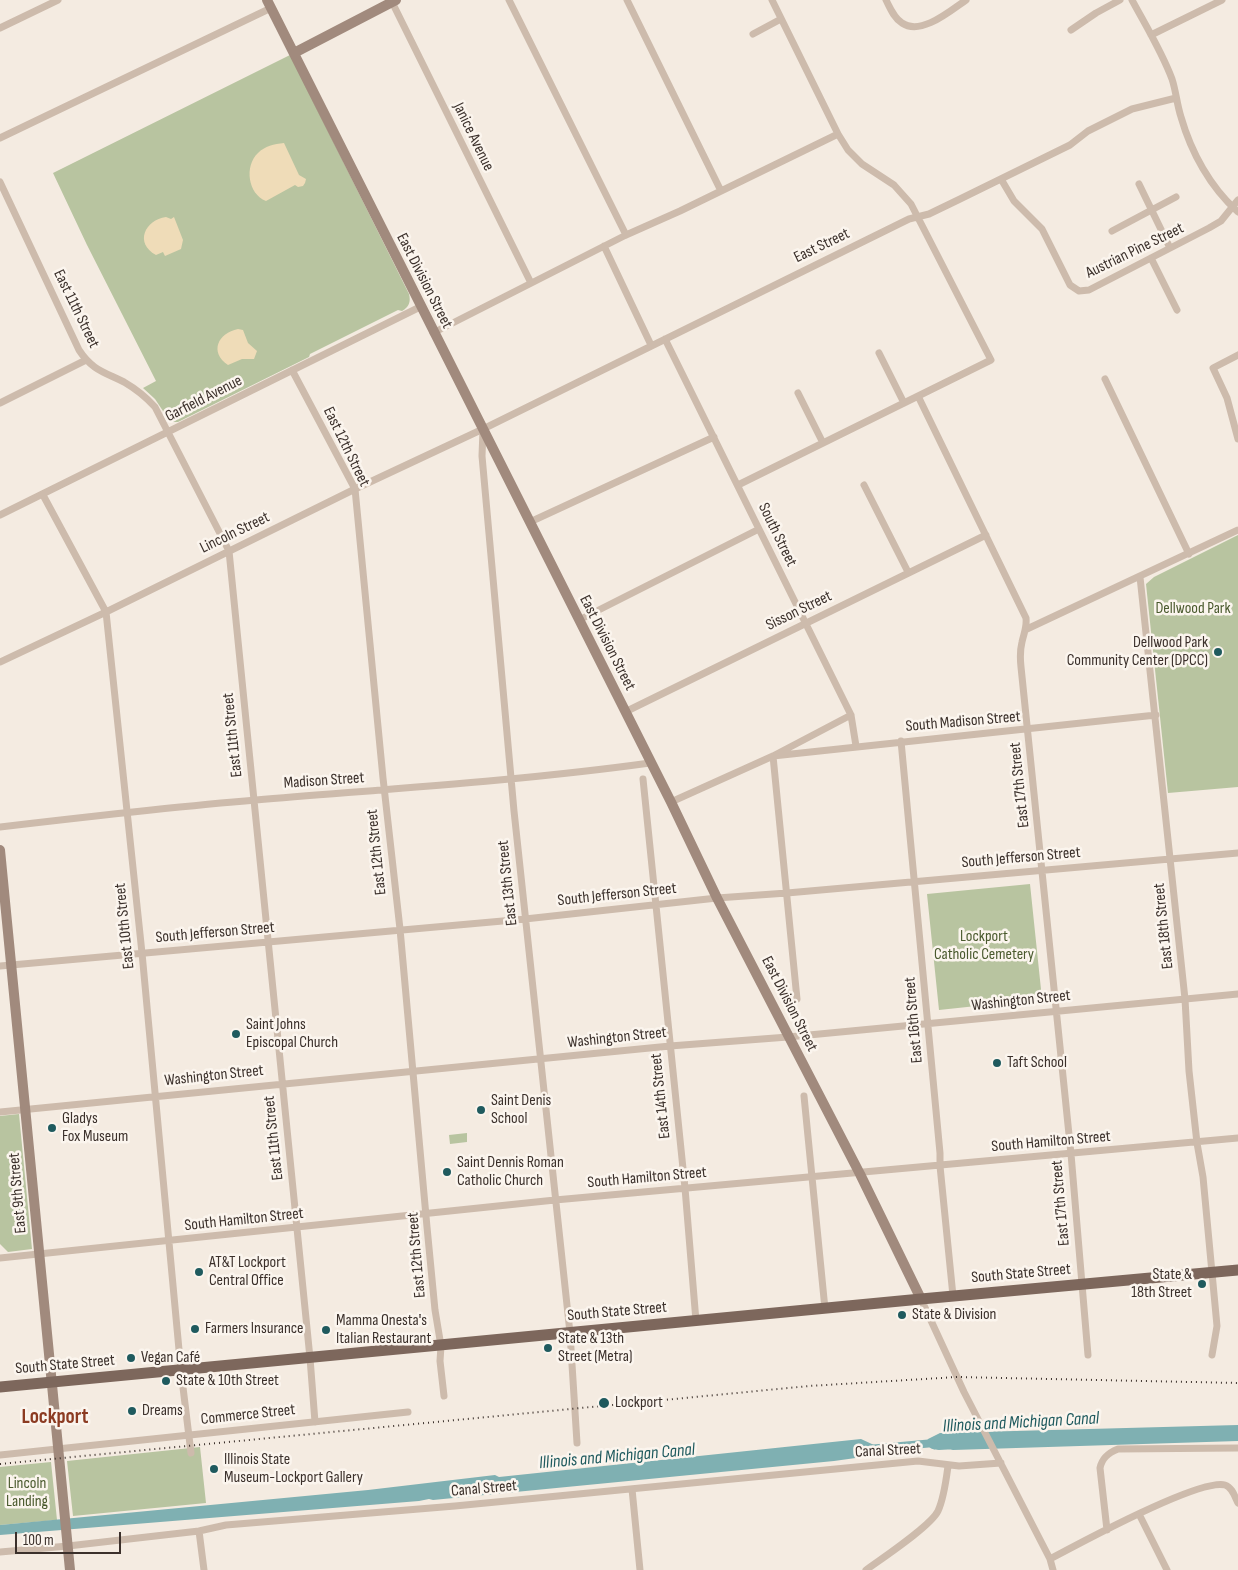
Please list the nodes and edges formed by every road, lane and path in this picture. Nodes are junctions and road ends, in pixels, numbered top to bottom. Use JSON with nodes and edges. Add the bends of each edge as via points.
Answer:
{"nodes":[{"id":1,"x":58,"y":0,"type":"edge"},
{"id":2,"x":509,"y":0,"type":"edge"},
{"id":3,"x":627,"y":0,"type":"edge"},
{"id":4,"x":772,"y":0,"type":"edge"},
{"id":5,"x":886,"y":0,"type":"edge"},
{"id":6,"x":966,"y":0,"type":"edge"},
{"id":7,"x":1120,"y":0,"type":"edge"},
{"id":8,"x":1132,"y":0,"type":"edge"},
{"id":9,"x":1222,"y":0,"type":"edge"},
{"id":10,"x":394,"y":1,"type":"edge"},
{"id":11,"x":269,"y":4,"type":"edge"},
{"id":12,"x":781,"y":19,"type":"junction"},
{"id":13,"x":0,"y":28,"type":"edge"},
{"id":14,"x":1071,"y":30,"type":"dead end"},
{"id":15,"x":753,"y":34,"type":"dead end"},
{"id":16,"x":1150,"y":35,"type":"junction"},
{"id":17,"x":294,"y":53,"type":"junction"},
{"id":18,"x":1176,"y":98,"type":"junction"},
{"id":19,"x":838,"y":134,"type":"junction"},
{"id":20,"x":0,"y":138,"type":"edge"},
{"id":21,"x":1001,"y":179,"type":"junction"},
{"id":22,"x":0,"y":182,"type":"edge"},
{"id":23,"x":1139,"y":184,"type":"dead end"},
{"id":24,"x":721,"y":191,"type":"junction"},
{"id":25,"x":1176,"y":197,"type":"dead end"},
{"id":26,"x":1238,"y":200,"type":"edge"},
{"id":27,"x":1151,"y":210,"type":"junction"},
{"id":28,"x":1235,"y":210,"type":"edge"},
{"id":29,"x":919,"y":218,"type":"junction"},
{"id":30,"x":1112,"y":231,"type":"dead end"},
{"id":31,"x":626,"y":235,"type":"junction"},
{"id":32,"x":604,"y":246,"type":"junction"},
{"id":33,"x":1170,"y":248,"type":"junction"},
{"id":34,"x":1151,"y":258,"type":"junction"},
{"id":35,"x":531,"y":284,"type":"junction"},
{"id":36,"x":420,"y":307,"type":"junction"},
{"id":37,"x":1177,"y":310,"type":"dead end"},
{"id":38,"x":434,"y":332,"type":"junction"},
{"id":39,"x":665,"y":339,"type":"junction"},
{"id":40,"x":651,"y":346,"type":"junction"},
{"id":41,"x":879,"y":353,"type":"dead end"},
{"id":42,"x":1238,"y":355,"type":"edge"},
{"id":43,"x":86,"y":360,"type":"junction"},
{"id":44,"x":292,"y":370,"type":"junction"},
{"id":45,"x":1105,"y":379,"type":"dead end"},
{"id":46,"x":798,"y":392,"type":"dead end"},
{"id":47,"x":918,"y":396,"type":"junction"},
{"id":48,"x":0,"y":403,"type":"edge"},
{"id":49,"x":904,"y":403,"type":"junction"},
{"id":50,"x":483,"y":429,"type":"junction"},
{"id":51,"x":169,"y":432,"type":"junction"},
{"id":52,"x":714,"y":437,"type":"junction"},
{"id":53,"x":1238,"y":439,"type":"edge"},
{"id":54,"x":823,"y":443,"type":"junction"},
{"id":55,"x":864,"y":484,"type":"dead end"},
{"id":56,"x":738,"y":485,"type":"junction"},
{"id":57,"x":355,"y":490,"type":"junction"},
{"id":58,"x":43,"y":494,"type":"junction"},
{"id":59,"x":0,"y":515,"type":"edge"},
{"id":60,"x":530,"y":522,"type":"junction"},
{"id":61,"x":759,"y":529,"type":"junction"},
{"id":62,"x":1238,"y":530,"type":"edge"},
{"id":63,"x":986,"y":535,"type":"junction"},
{"id":64,"x":229,"y":551,"type":"junction"},
{"id":65,"x":1189,"y":554,"type":"junction"},
{"id":66,"x":908,"y":572,"type":"junction"},
{"id":67,"x":1140,"y":577,"type":"junction"},
{"id":68,"x":106,"y":612,"type":"junction"},
{"id":69,"x":579,"y":620,"type":"junction"},
{"id":70,"x":805,"y":623,"type":"junction"},
{"id":71,"x":1027,"y":629,"type":"junction"},
{"id":72,"x":0,"y":662,"type":"edge"},
{"id":73,"x":625,"y":712,"type":"junction"},
{"id":74,"x":851,"y":715,"type":"junction"},
{"id":75,"x":1156,"y":715,"type":"junction"},
{"id":76,"x":1028,"y":730,"type":"junction"},
{"id":77,"x":901,"y":741,"type":"junction"},
{"id":78,"x":856,"y":746,"type":"junction"},
{"id":79,"x":773,"y":756,"type":"junction"},
{"id":80,"x":650,"y":763,"type":"junction"},
{"id":81,"x":511,"y":779,"type":"junction"},
{"id":82,"x":643,"y":780,"type":"dead end"},
{"id":83,"x":384,"y":790,"type":"junction"},
{"id":84,"x":254,"y":800,"type":"junction"},
{"id":85,"x":671,"y":802,"type":"junction"},
{"id":86,"x":127,"y":812,"type":"junction"},
{"id":87,"x":0,"y":827,"type":"edge"},
{"id":88,"x":0,"y":850,"type":"edge"},
{"id":89,"x":1238,"y":852,"type":"edge"},
{"id":90,"x":1171,"y":860,"type":"junction"},
{"id":91,"x":1043,"y":870,"type":"junction"},
{"id":92,"x":916,"y":882,"type":"junction"},
{"id":93,"x":787,"y":893,"type":"junction"},
{"id":94,"x":717,"y":898,"type":"junction"},
{"id":95,"x":656,"y":904,"type":"junction"},
{"id":96,"x":525,"y":918,"type":"junction"},
{"id":97,"x":400,"y":930,"type":"junction"},
{"id":98,"x":268,"y":942,"type":"junction"},
{"id":99,"x":142,"y":953,"type":"junction"},
{"id":100,"x":12,"y":965,"type":"junction"},
{"id":101,"x":0,"y":966,"type":"edge"},
{"id":102,"x":1238,"y":994,"type":"edge"},
{"id":103,"x":797,"y":999,"type":"dead end"},
{"id":104,"x":1185,"y":999,"type":"junction"},
{"id":105,"x":1056,"y":1011,"type":"junction"},
{"id":106,"x":928,"y":1024,"type":"junction"},
{"id":107,"x":788,"y":1037,"type":"junction"},
{"id":108,"x":670,"y":1046,"type":"junction"},
{"id":109,"x":541,"y":1060,"type":"junction"},
{"id":110,"x":413,"y":1071,"type":"junction"},
{"id":111,"x":282,"y":1083,"type":"junction"},
{"id":112,"x":155,"y":1096,"type":"junction"},
{"id":113,"x":804,"y":1096,"type":"dead end"},
{"id":114,"x":26,"y":1109,"type":"junction"},
{"id":115,"x":0,"y":1112,"type":"edge"},
{"id":116,"x":1238,"y":1138,"type":"edge"},
{"id":117,"x":1197,"y":1143,"type":"junction"},
{"id":118,"x":1071,"y":1154,"type":"junction"},
{"id":119,"x":940,"y":1166,"type":"junction"},
{"id":120,"x":860,"y":1174,"type":"junction"},
{"id":121,"x":811,"y":1178,"type":"junction"},
{"id":122,"x":684,"y":1188,"type":"junction"},
{"id":123,"x":555,"y":1200,"type":"junction"},
{"id":124,"x":426,"y":1214,"type":"junction"},
{"id":125,"x":297,"y":1228,"type":"junction"},
{"id":126,"x":168,"y":1241,"type":"junction"},
{"id":127,"x":38,"y":1255,"type":"junction"},
{"id":128,"x":0,"y":1258,"type":"edge"},
{"id":129,"x":1238,"y":1270,"type":"edge"},
{"id":130,"x":1212,"y":1272,"type":"junction"},
{"id":131,"x":1082,"y":1285,"type":"junction"},
{"id":132,"x":953,"y":1296,"type":"junction"},
{"id":133,"x":921,"y":1298,"type":"junction"},
{"id":134,"x":825,"y":1308,"type":"junction"},
{"id":135,"x":696,"y":1321,"type":"junction"},
{"id":136,"x":570,"y":1333,"type":"junction"},
{"id":137,"x":441,"y":1346,"type":"junction"},
{"id":138,"x":1088,"y":1355,"type":"dead end"},
{"id":139,"x":1212,"y":1355,"type":"dead end"},
{"id":140,"x":310,"y":1358,"type":"junction"},
{"id":141,"x":181,"y":1371,"type":"junction"},
{"id":142,"x":52,"y":1383,"type":"junction"},
{"id":143,"x":0,"y":1387,"type":"edge"},
{"id":144,"x":444,"y":1396,"type":"dead end"},
{"id":145,"x":408,"y":1412,"type":"dead end"},
{"id":146,"x":315,"y":1422,"type":"junction"},
{"id":147,"x":189,"y":1435,"type":"junction"},
{"id":148,"x":578,"y":1443,"type":"dead end"},
{"id":149,"x":1238,"y":1448,"type":"edge"},
{"id":150,"x":58,"y":1449,"type":"junction"},
{"id":151,"x":191,"y":1453,"type":"dead end"},
{"id":152,"x":0,"y":1454,"type":"edge"},
{"id":153,"x":999,"y":1459,"type":"junction"},
{"id":154,"x":948,"y":1466,"type":"junction"},
{"id":155,"x":632,"y":1489,"type":"junction"},
{"id":156,"x":1238,"y":1503,"type":"edge"},
{"id":157,"x":1139,"y":1514,"type":"junction"},
{"id":158,"x":1107,"y":1530,"type":"junction"},
{"id":159,"x":199,"y":1531,"type":"junction"},
{"id":160,"x":68,"y":1546,"type":"junction"},
{"id":161,"x":0,"y":1552,"type":"edge"},
{"id":162,"x":1050,"y":1559,"type":"junction"},
{"id":163,"x":70,"y":1570,"type":"edge"},
{"id":164,"x":204,"y":1570,"type":"edge"},
{"id":165,"x":640,"y":1570,"type":"edge"},
{"id":166,"x":866,"y":1570,"type":"edge"},
{"id":167,"x":1053,"y":1570,"type":"edge"},
{"id":168,"x":1167,"y":1570,"type":"edge"}],
"edges":[{"from":1,"to":13,"type":"street"},
{"from":2,"to":31,"type":"street"},
{"from":3,"to":24,"type":"street"},
{"from":4,"to":12,"type":"street"},
{"from":5,"to":6,"type":"street","via":[[901,23],[920,27]]},
{"from":7,"to":14,"type":"street"},
{"from":8,"to":16,"type":"street"},
{"from":9,"to":16,"type":"street"},
{"from":10,"to":17,"type":"street"},
{"from":10,"to":35,"type":"street","name":"Janice Avenue"},
{"from":11,"to":17,"type":"street","name":"East Division Street"},
{"from":11,"to":20,"type":"street"},
{"from":12,"to":15,"type":"street"},
{"from":12,"to":19,"type":"street"},
{"from":16,"to":18,"type":"street","via":[[1168,70]]},
{"from":17,"to":36,"type":"street","name":"East Division Street"},
{"from":18,"to":21,"type":"street","name":"East Street","via":[[1132,109],[1088,131],[1070,145]]},
{"from":18,"to":28,"type":"street","via":[[1197,159]]},
{"from":19,"to":24,"type":"street"},
{"from":19,"to":29,"type":"street","via":[[856,158],[900,190]]},
{"from":21,"to":29,"type":"street","name":"East Street"},
{"from":21,"to":34,"type":"street","name":"Austrian Pine Street","via":[[1014,201],[1042,229],[1070,285],[1079,291],[1089,290]]},
{"from":22,"to":43,"type":"street","name":"East 11th Street"},
{"from":23,"to":27,"type":"street"},
{"from":24,"to":31,"type":"street"},
{"from":25,"to":27,"type":"street"},
{"from":26,"to":28,"type":"street","name":"Austrian Pine Street"},
{"from":27,"to":30,"type":"street"},
{"from":27,"to":33,"type":"street"},
{"from":28,"to":33,"type":"street","name":"Austrian Pine Street"},
{"from":29,"to":39,"type":"street","name":"East Street","via":[[909,219]]},
{"from":29,"to":47,"type":"street","via":[[992,360]]},
{"from":31,"to":32,"type":"street"},
{"from":32,"to":35,"type":"street"},
{"from":32,"to":40,"type":"street"},
{"from":33,"to":34,"type":"street","name":"Austrian Pine Street"},
{"from":34,"to":37,"type":"street"},
{"from":35,"to":38,"type":"street"},
{"from":36,"to":38,"type":"street","name":"East Division Street"},
{"from":36,"to":44,"type":"street","name":"Garfield Avenue"},
{"from":38,"to":50,"type":"street","name":"East Division Street"},
{"from":39,"to":40,"type":"street","name":"East Street"},
{"from":39,"to":52,"type":"street","name":"South Street"},
{"from":40,"to":50,"type":"street","name":"East Street"},
{"from":41,"to":49,"type":"street"},
{"from":42,"to":53,"type":"street","via":[[1213,368],[1227,398]]},
{"from":43,"to":48,"type":"street"},
{"from":43,"to":51,"type":"street","name":"East 11th Street","via":[[148,399]]},
{"from":44,"to":51,"type":"street","name":"Garfield Avenue"},
{"from":44,"to":57,"type":"street","name":"East 12th Street"},
{"from":45,"to":65,"type":"street"},
{"from":46,"to":54,"type":"street"},
{"from":47,"to":49,"type":"street"},
{"from":47,"to":63,"type":"street"},
{"from":49,"to":54,"type":"street"},
{"from":50,"to":57,"type":"street","name":"Lincoln Street"},
{"from":50,"to":60,"type":"street","name":"East Division Street"},
{"from":50,"to":81,"type":"street","name":"East 13th Street","via":[[482,456]]},
{"from":51,"to":58,"type":"street","name":"Garfield Avenue"},
{"from":51,"to":64,"type":"street","name":"East 11th Street"},
{"from":52,"to":56,"type":"street","name":"South Street"},
{"from":52,"to":60,"type":"street"},
{"from":54,"to":56,"type":"street"},
{"from":55,"to":66,"type":"street"},
{"from":56,"to":61,"type":"street","name":"South Street"},
{"from":57,"to":64,"type":"street","name":"Lincoln Street"},
{"from":57,"to":83,"type":"street","name":"East 12th Street"},
{"from":58,"to":59,"type":"street","name":"Garfield Avenue"},
{"from":58,"to":68,"type":"street","name":"East 10th Street"},
{"from":60,"to":69,"type":"street","name":"East Division Street"},
{"from":61,"to":69,"type":"street"},
{"from":61,"to":70,"type":"street","name":"South Street"},
{"from":62,"to":65,"type":"street"},
{"from":63,"to":66,"type":"street","name":"Sisson Street"},
{"from":63,"to":71,"type":"street","via":[[1026,618]]},
{"from":64,"to":68,"type":"street","name":"Lincoln Street"},
{"from":64,"to":84,"type":"street","name":"East 11th Street"},
{"from":65,"to":67,"type":"street"},
{"from":66,"to":70,"type":"street","name":"Sisson Street"},
{"from":67,"to":71,"type":"street"},
{"from":67,"to":75,"type":"street","name":"East 18th Street"},
{"from":68,"to":72,"type":"street","name":"Lincoln Street"},
{"from":68,"to":86,"type":"street","name":"East 10th Street"},
{"from":69,"to":73,"type":"street","name":"East Division Street"},
{"from":70,"to":73,"type":"street","name":"Sisson Street"},
{"from":70,"to":74,"type":"street","name":"South Street"},
{"from":71,"to":76,"type":"street","name":"East 17th Street","via":[[1020,656]]},
{"from":73,"to":80,"type":"street","name":"East Division Street"},
{"from":74,"to":78,"type":"street","name":"South Street"},
{"from":74,"to":79,"type":"street"},
{"from":75,"to":76,"type":"street","name":"South Madison Street"},
{"from":75,"to":90,"type":"street","name":"East 18th Street"},
{"from":76,"to":77,"type":"street","name":"South Madison Street"},
{"from":76,"to":91,"type":"street","name":"East 17th Street"},
{"from":77,"to":78,"type":"street","name":"South Madison Street"},
{"from":77,"to":92,"type":"street","name":"East 16th Street"},
{"from":78,"to":79,"type":"street","name":"South Madison Street"},
{"from":79,"to":85,"type":"street"},
{"from":79,"to":93,"type":"street"},
{"from":80,"to":81,"type":"street","name":"Madison Street"},
{"from":80,"to":85,"type":"street","name":"East Division Street"},
{"from":81,"to":83,"type":"street","name":"Madison Street"},
{"from":81,"to":96,"type":"street","name":"East 13th Street"},
{"from":82,"to":95,"type":"street","name":"East 14th Street"},
{"from":83,"to":84,"type":"street","name":"Madison Street"},
{"from":83,"to":97,"type":"street","name":"East 12th Street"},
{"from":84,"to":86,"type":"street","name":"Madison Street"},
{"from":84,"to":98,"type":"street","name":"East 11th Street"},
{"from":85,"to":94,"type":"street","name":"East Division Street"},
{"from":86,"to":87,"type":"street","name":"Madison Street"},
{"from":86,"to":99,"type":"street","name":"East 10th Street"},
{"from":88,"to":100,"type":"street","name":"East 9th Street"},
{"from":89,"to":90,"type":"street","name":"South Jefferson Street"},
{"from":90,"to":91,"type":"street","name":"South Jefferson Street"},
{"from":90,"to":104,"type":"street","name":"East 18th Street"},
{"from":91,"to":92,"type":"street","name":"South Jefferson Street"},
{"from":91,"to":105,"type":"street","name":"East 17th Street"},
{"from":92,"to":93,"type":"street","name":"South Jefferson Street"},
{"from":92,"to":106,"type":"street","name":"East 16th Street"},
{"from":93,"to":94,"type":"street","name":"South Jefferson Street"},
{"from":93,"to":103,"type":"street"},
{"from":94,"to":95,"type":"street","name":"South Jefferson Street"},
{"from":94,"to":107,"type":"street","name":"East Division Street"},
{"from":95,"to":96,"type":"street","name":"South Jefferson Street"},
{"from":95,"to":108,"type":"street","name":"East 14th Street"},
{"from":96,"to":97,"type":"street","name":"South Jefferson Street"},
{"from":96,"to":109,"type":"street","name":"East 13th Street"},
{"from":97,"to":98,"type":"street","name":"South Jefferson Street"},
{"from":97,"to":110,"type":"street","name":"East 12th Street"},
{"from":98,"to":99,"type":"street","name":"South Jefferson Street"},
{"from":98,"to":111,"type":"street","name":"East 11th Street"},
{"from":99,"to":100,"type":"street","name":"South Jefferson Street"},
{"from":99,"to":112,"type":"street","name":"East 10th Street"},
{"from":100,"to":101,"type":"street","name":"South Jefferson Street"},
{"from":100,"to":114,"type":"street","name":"East 9th Street"},
{"from":102,"to":104,"type":"street","name":"Washington Street"},
{"from":104,"to":105,"type":"street","name":"Washington Street"},
{"from":104,"to":117,"type":"street","name":"East 18th Street","via":[[1186,1042]]},
{"from":105,"to":106,"type":"street","name":"Washington Street"},
{"from":105,"to":118,"type":"street","name":"East 17th Street"},
{"from":106,"to":107,"type":"street","name":"Washington Street"},
{"from":106,"to":119,"type":"street","name":"East 16th Street"},
{"from":107,"to":108,"type":"street","name":"Washington Street"},
{"from":107,"to":120,"type":"street","name":"East Division Street"},
{"from":108,"to":109,"type":"street","name":"Washington Street"},
{"from":108,"to":122,"type":"street","name":"East 14th Street"},
{"from":109,"to":110,"type":"street","name":"Washington Street"},
{"from":109,"to":123,"type":"street","name":"East 13th Street"},
{"from":110,"to":111,"type":"street","name":"Washington Street"},
{"from":110,"to":124,"type":"street","name":"East 12th Street"},
{"from":111,"to":112,"type":"street","name":"Washington Street"},
{"from":111,"to":125,"type":"street","name":"East 11th Street"},
{"from":112,"to":114,"type":"street","name":"Washington Street"},
{"from":112,"to":126,"type":"street","name":"East 10th Street"},
{"from":113,"to":121,"type":"street"},
{"from":114,"to":115,"type":"street","name":"Washington Street"},
{"from":114,"to":127,"type":"street","name":"East 9th Street"},
{"from":116,"to":117,"type":"street","name":"South Hamilton Street"},
{"from":117,"to":118,"type":"street","name":"South Hamilton Street"},
{"from":117,"to":130,"type":"street","name":"East 18th Street"},
{"from":118,"to":119,"type":"street","name":"South Hamilton Street"},
{"from":118,"to":131,"type":"street","name":"East 17th Street"},
{"from":119,"to":120,"type":"street","name":"South Hamilton Street"},
{"from":119,"to":132,"type":"street","name":"East 16th Street"},
{"from":120,"to":121,"type":"street","name":"South Hamilton Street"},
{"from":120,"to":133,"type":"street","name":"East Division Street"},
{"from":121,"to":122,"type":"street","name":"South Hamilton Street"},
{"from":121,"to":134,"type":"street"},
{"from":122,"to":123,"type":"street","name":"South Hamilton Street"},
{"from":122,"to":135,"type":"street","name":"East 14th Street"},
{"from":123,"to":124,"type":"street","name":"South Hamilton Street"},
{"from":123,"to":136,"type":"street","name":"East 13th Street"},
{"from":124,"to":125,"type":"street","name":"South Hamilton Street"},
{"from":124,"to":137,"type":"street","name":"East 12th Street"},
{"from":125,"to":126,"type":"street","name":"South Hamilton Street"},
{"from":125,"to":140,"type":"street","name":"East 11th Street"},
{"from":126,"to":127,"type":"street","name":"South Hamilton Street"},
{"from":126,"to":141,"type":"street","name":"East 10th Street"},
{"from":127,"to":128,"type":"street","name":"South Hamilton Street"},
{"from":127,"to":142,"type":"street","name":"East 9th Street"},
{"from":129,"to":130,"type":"main road","name":"South State Street"},
{"from":130,"to":131,"type":"main road","name":"South State Street"},
{"from":130,"to":139,"type":"street","name":"East 18th Street","via":[[1217,1326]]},
{"from":131,"to":132,"type":"main road","name":"South State Street"},
{"from":131,"to":138,"type":"street","name":"East 17th Street"},
{"from":132,"to":133,"type":"main road","name":"South State Street"},
{"from":133,"to":134,"type":"main road","name":"South State Street"},
{"from":133,"to":153,"type":"street"},
{"from":134,"to":135,"type":"main road","name":"South State Street"},
{"from":135,"to":136,"type":"main road","name":"South State Street"},
{"from":136,"to":137,"type":"main road","name":"South State Street"},
{"from":136,"to":148,"type":"street","name":"East 13th Street"},
{"from":137,"to":140,"type":"main road","name":"South State Street"},
{"from":137,"to":144,"type":"street","name":"East 12th Street"},
{"from":140,"to":141,"type":"main road","name":"South State Street"},
{"from":140,"to":146,"type":"street","name":"East 11th Street"},
{"from":141,"to":142,"type":"main road","name":"South State Street"},
{"from":141,"to":147,"type":"street","name":"East 10th Street"},
{"from":142,"to":143,"type":"main road","name":"South State Street"},
{"from":142,"to":150,"type":"street","name":"East 9th Street"},
{"from":145,"to":146,"type":"street","name":"Commerce Street"},
{"from":146,"to":147,"type":"street","name":"Commerce Street"},
{"from":147,"to":150,"type":"street","name":"Commerce Street"},
{"from":147,"to":151,"type":"street","name":"East 10th Street"},
{"from":149,"to":158,"type":"street","via":[[1118,1449],[1109,1452],[1100,1468]]},
{"from":150,"to":152,"type":"street","name":"Commerce Street"},
{"from":150,"to":160,"type":"street","name":"East 9th Street"},
{"from":153,"to":154,"type":"street","name":"Canal Street","via":[[974,1466]]},
{"from":153,"to":162,"type":"street"},
{"from":154,"to":155,"type":"street","name":"Canal Street","via":[[918,1461]]},
{"from":154,"to":166,"type":"street","via":[[937,1513]]},
{"from":155,"to":159,"type":"street","name":"Canal Street"},
{"from":155,"to":165,"type":"street"},
{"from":156,"to":157,"type":"street","via":[[1230,1488],[1214,1485]]},
{"from":157,"to":158,"type":"street"},
{"from":157,"to":168,"type":"street"},
{"from":158,"to":162,"type":"street"},
{"from":159,"to":160,"type":"street","name":"Canal Street"},
{"from":159,"to":164,"type":"street"},
{"from":160,"to":161,"type":"street","name":"Canal Street"},
{"from":160,"to":163,"type":"street","name":"East 9th Street"},
{"from":162,"to":167,"type":"street"}]}
